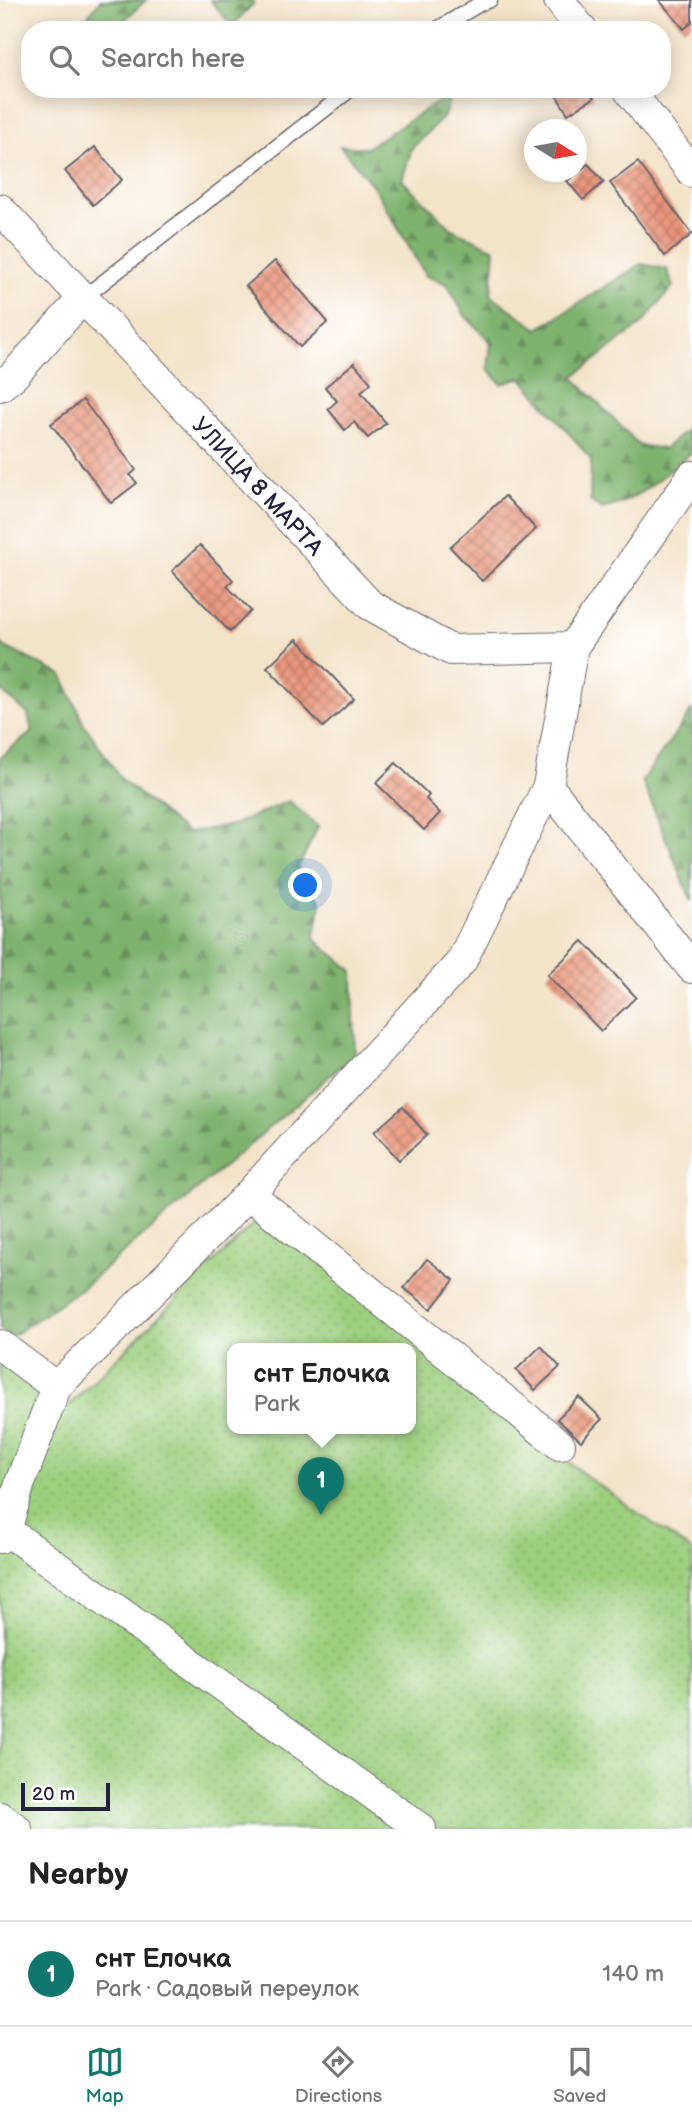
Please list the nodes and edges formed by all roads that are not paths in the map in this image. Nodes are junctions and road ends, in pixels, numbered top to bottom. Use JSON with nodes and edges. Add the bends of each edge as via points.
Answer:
{"nodes":[{"id":1,"x":490,"y":0,"type":"edge"},
{"id":2,"x":559,"y":0,"type":"edge"},
{"id":3,"x":451,"y":21,"type":"edge"},
{"id":4,"x":575,"y":21,"type":"edge"},
{"id":5,"x":339,"y":98,"type":"edge"},
{"id":6,"x":635,"y":98,"type":"edge"},
{"id":7,"x":692,"y":172,"type":"edge"},
{"id":8,"x":0,"y":209,"type":"edge"},
{"id":9,"x":83,"y":298,"type":"junction"},
{"id":10,"x":0,"y":386,"type":"edge"},
{"id":11,"x":692,"y":476,"type":"edge"},
{"id":12,"x":573,"y":646,"type":"junction"},
{"id":13,"x":548,"y":786,"type":"junction"},
{"id":14,"x":692,"y":968,"type":"edge"},
{"id":15,"x":249,"y":1194,"type":"junction"},
{"id":16,"x":0,"y":1345,"type":"edge"},
{"id":17,"x":56,"y":1387,"type":"junction"},
{"id":18,"x":560,"y":1445,"type":"dead end"},
{"id":19,"x":10,"y":1481,"type":"edge"},
{"id":20,"x":3,"y":1534,"type":"edge"},
{"id":21,"x":0,"y":1817,"type":"edge"},
{"id":22,"x":17,"y":1829,"type":"edge"},
{"id":23,"x":421,"y":1829,"type":"edge"}],
"edges":[{"from":1,"to":3,"type":"lane"},
{"from":2,"to":4,"type":"street"},
{"from":5,"to":9,"type":"lane"},
{"from":6,"to":7,"type":"street"},
{"from":8,"to":9,"type":"street","name":"УЛИЦА 8 МАРТА"},
{"from":9,"to":10,"type":"street"},
{"from":9,"to":12,"type":"street","name":"УЛИЦА 8 МАРТА","via":[[370,605],[451,650]]},
{"from":11,"to":12,"type":"street"},
{"from":12,"to":13,"type":"street"},
{"from":13,"to":14,"type":"street"},
{"from":13,"to":15,"type":"street","via":[[461,962]]},
{"from":15,"to":17,"type":"street"},
{"from":15,"to":18,"type":"street"},
{"from":16,"to":17,"type":"street"},
{"from":17,"to":19,"type":"street"},
{"from":19,"to":20,"type":"street"},
{"from":20,"to":23,"type":"street"},
{"from":21,"to":22,"type":"street"}]}
